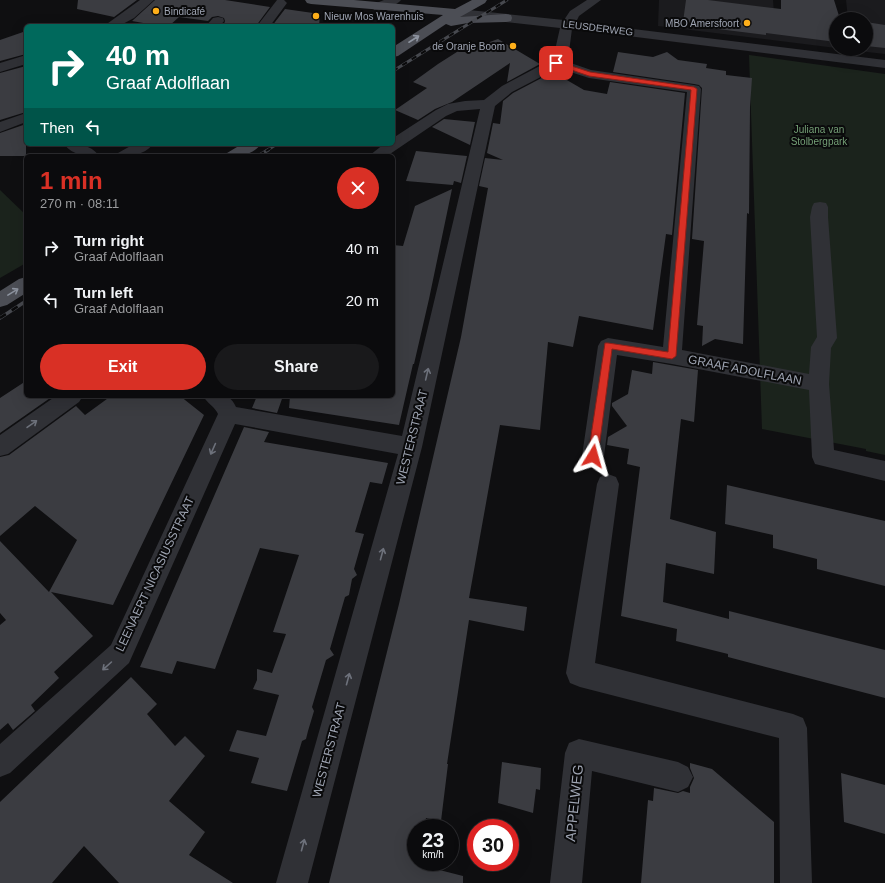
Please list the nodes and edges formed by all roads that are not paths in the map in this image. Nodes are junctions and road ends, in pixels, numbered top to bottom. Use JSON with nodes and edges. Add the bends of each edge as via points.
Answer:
{"nodes":[{"id":1,"x":148,"y":0,"type":"edge"},
{"id":2,"x":311,"y":0,"type":"edge"},
{"id":3,"x":396,"y":0,"type":"edge"},
{"id":4,"x":470,"y":0,"type":"edge"},
{"id":5,"x":482,"y":0,"type":"edge"},
{"id":6,"x":486,"y":0,"type":"edge"},
{"id":7,"x":595,"y":0,"type":"edge"},
{"id":8,"x":281,"y":3,"type":"dead end"},
{"id":9,"x":378,"y":7,"type":"junction"},
{"id":10,"x":423,"y":10,"type":"junction"},
{"id":11,"x":459,"y":13,"type":"junction"},
{"id":12,"x":506,"y":18,"type":"junction"},
{"id":13,"x":113,"y":24,"type":"edge"},
{"id":14,"x":265,"y":24,"type":"edge"},
{"id":15,"x":437,"y":24,"type":"junction"},
{"id":16,"x":568,"y":24,"type":"junction"},
{"id":17,"x":395,"y":52,"type":"edge"},
{"id":18,"x":24,"y":60,"type":"edge"},
{"id":19,"x":556,"y":63,"type":"junction"},
{"id":20,"x":885,"y":64,"type":"edge"},
{"id":21,"x":11,"y":68,"type":"edge"},
{"id":22,"x":488,"y":104,"type":"junction"},
{"id":23,"x":24,"y":118,"type":"edge"},
{"id":24,"x":0,"y":127,"type":"edge"},
{"id":25,"x":395,"y":144,"type":"edge"},
{"id":26,"x":75,"y":146,"type":"edge"},
{"id":27,"x":142,"y":146,"type":"edge"},
{"id":28,"x":250,"y":146,"type":"edge"},
{"id":29,"x":392,"y":146,"type":"edge"},
{"id":30,"x":88,"y":154,"type":"edge"},
{"id":31,"x":128,"y":154,"type":"edge"},
{"id":32,"x":236,"y":154,"type":"edge"},
{"id":33,"x":380,"y":154,"type":"edge"},
{"id":34,"x":820,"y":207,"type":"dead end"},
{"id":35,"x":24,"y":285,"type":"edge"},
{"id":36,"x":0,"y":300,"type":"edge"},
{"id":37,"x":672,"y":356,"type":"junction"},
{"id":38,"x":819,"y":384,"type":"junction"},
{"id":39,"x":69,"y":398,"type":"edge"},
{"id":40,"x":222,"y":405,"type":"edge"},
{"id":41,"x":0,"y":447,"type":"edge"},
{"id":42,"x":411,"y":447,"type":"junction"},
{"id":43,"x":593,"y":456,"type":"dead end"},
{"id":44,"x":885,"y":471,"type":"edge"},
{"id":45,"x":608,"y":484,"type":"dead end"},
{"id":46,"x":0,"y":763,"type":"edge"},
{"id":47,"x":678,"y":777,"type":"dead end"},
{"id":48,"x":292,"y":883,"type":"edge"},
{"id":49,"x":566,"y":883,"type":"edge"},
{"id":50,"x":796,"y":883,"type":"edge"}],
"edges":[{"from":1,"to":13,"type":"street"},
{"from":2,"to":9,"type":"main road","name":"LEUSDERWEG"},
{"from":3,"to":9,"type":"street"},
{"from":4,"to":10,"type":"main road"},
{"from":5,"to":11,"type":"main road"},
{"from":6,"to":12,"type":"main road","via":[[488,7]]},
{"from":7,"to":16,"type":"street","via":[[574,14]]},
{"from":8,"to":14,"type":"street"},
{"from":9,"to":10,"type":"main road","name":"LEUSDERWEG"},
{"from":10,"to":11,"type":"main road","name":"LEUSDERWEG"},
{"from":10,"to":15,"type":"main road","via":[[433,17]]},
{"from":11,"to":12,"type":"street","name":"LEUSDERWEG"},
{"from":11,"to":15,"type":"main road"},
{"from":12,"to":15,"type":"main road","via":[[468,19]]},
{"from":12,"to":16,"type":"street","name":"LEUSDERWEG"},
{"from":17,"to":15,"type":"main road","one_way":true},
{"from":16,"to":19,"type":"street","via":[[562,56]]},
{"from":16,"to":20,"type":"street","name":"LEUSDERWEG"},
{"from":18,"to":21,"type":"street"},
{"from":19,"to":22,"type":"street","via":[[507,89]]},
{"from":19,"to":37,"type":"street","name":"GRAAF ADOLFLAAN","via":[[589,74],[694,89]]},
{"from":22,"to":25,"type":"street","via":[[454,107]]},
{"from":42,"to":22,"type":"street","name":"WESTERSTRAAT","one_way":true},
{"from":23,"to":24,"type":"street"},
{"from":26,"to":30,"type":"street"},
{"from":27,"to":31,"type":"street"},
{"from":28,"to":32,"type":"main road"},
{"from":29,"to":33,"type":"street"},
{"from":34,"to":38,"type":"street","via":[[827,338],[821,347]]},
{"from":36,"to":35,"type":"main road","one_way":true},
{"from":37,"to":38,"type":"street","name":"GRAAF ADOLFLAAN"},
{"from":37,"to":43,"type":"street","name":"GRAAF ADOLFLAAN","via":[[608,346]]},
{"from":38,"to":44,"type":"street","via":[[823,457]]},
{"from":41,"to":39,"type":"street","one_way":true},
{"from":40,"to":42,"type":"street"},
{"from":40,"to":46,"type":"street","name":"LEENAERT NICASIUSSTRAAT","one_way":true,"via":[[120,654]]},
{"from":48,"to":42,"type":"street","name":"WESTERSTRAAT","one_way":true},
{"from":45,"to":50,"type":"street","via":[[580,673],[793,728]]},
{"from":47,"to":49,"type":"street","name":"APPELWEG","via":[[579,753]]}]}
